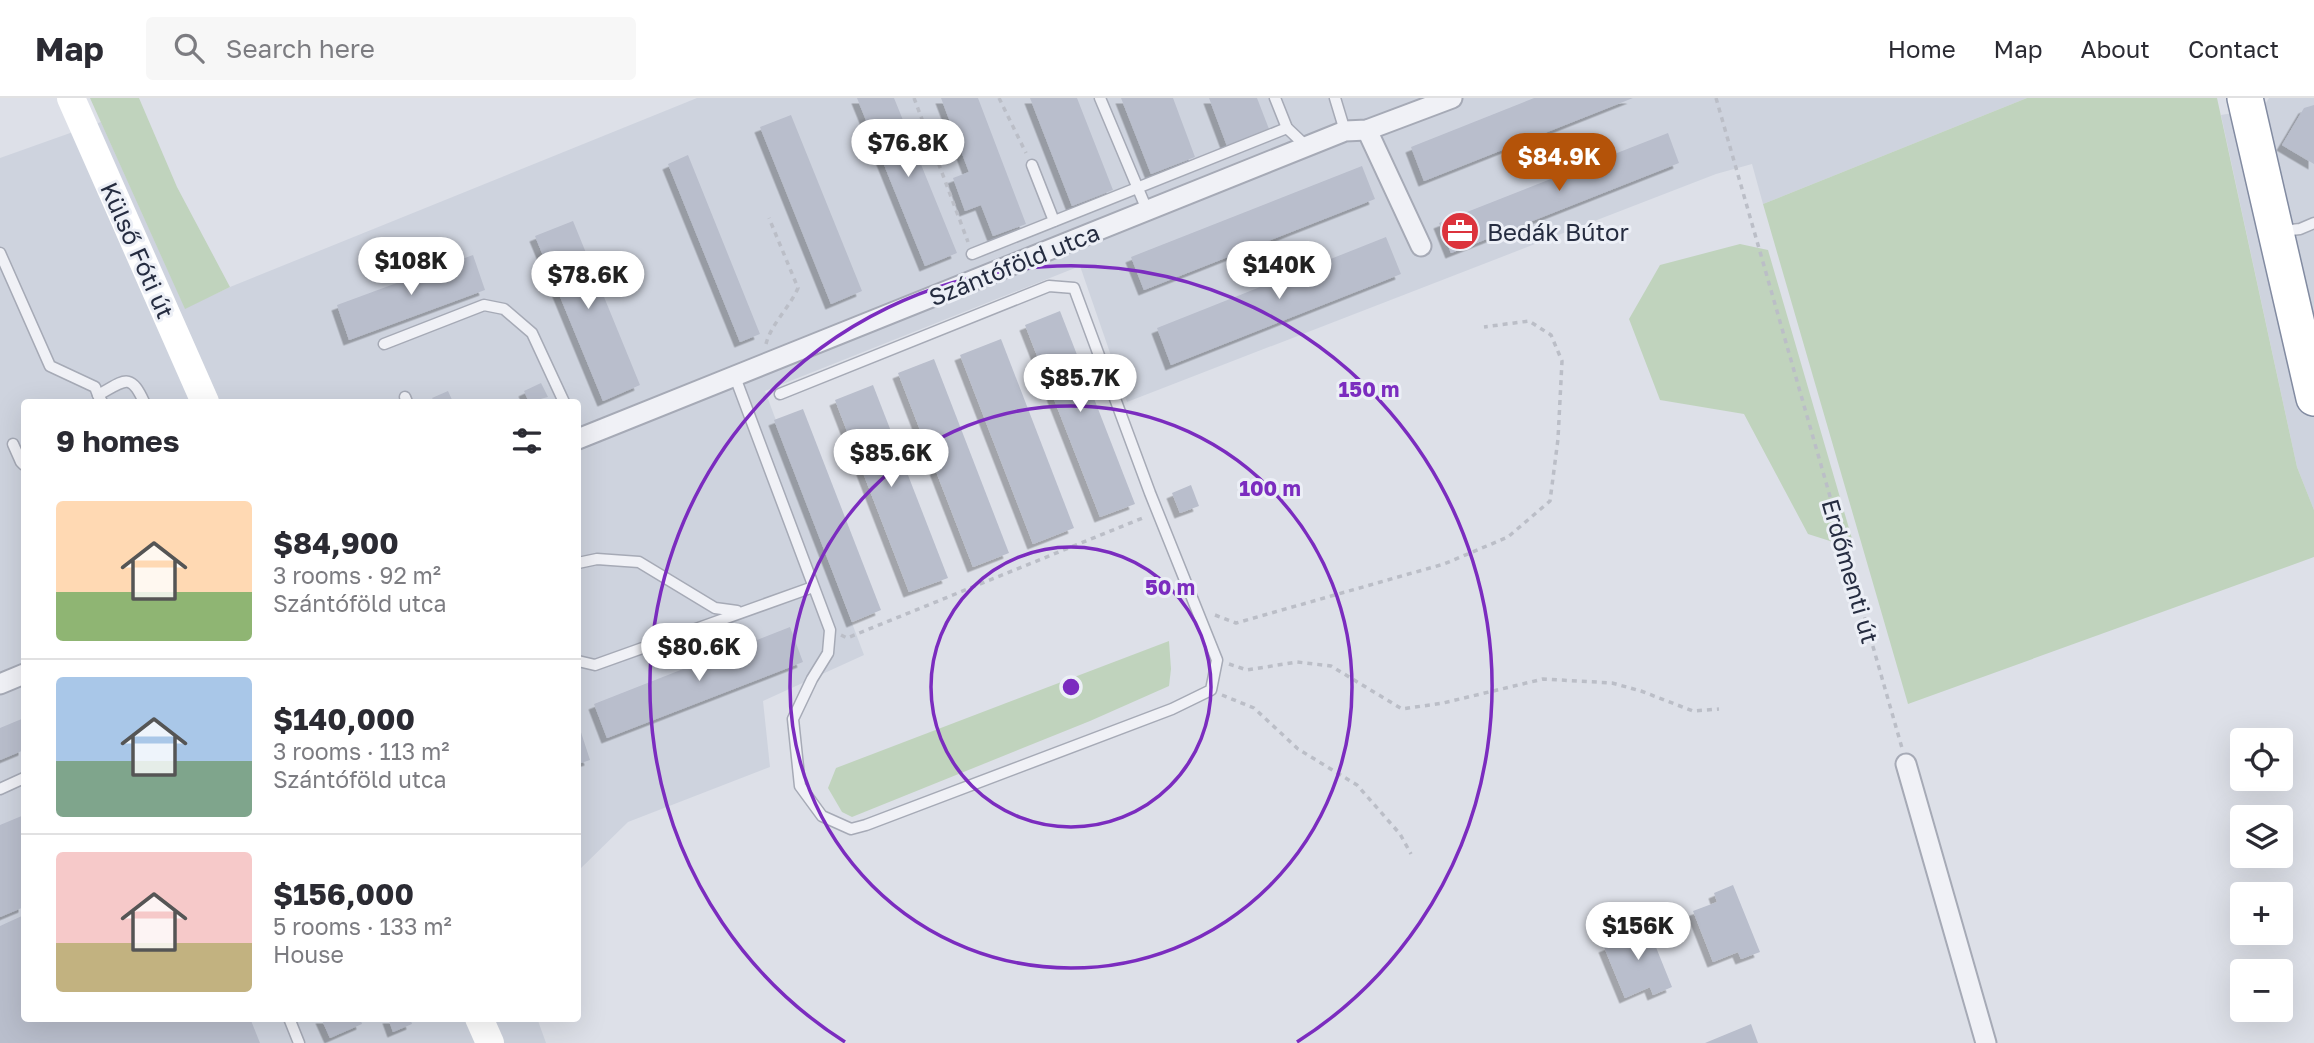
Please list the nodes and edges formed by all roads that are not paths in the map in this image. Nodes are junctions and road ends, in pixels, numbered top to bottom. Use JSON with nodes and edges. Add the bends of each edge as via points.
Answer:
{"nodes":[{"id":1,"x":71,"y":98,"type":"edge"},
{"id":2,"x":1100,"y":98,"type":"edge"},
{"id":3,"x":1275,"y":98,"type":"edge"},
{"id":4,"x":1335,"y":98,"type":"edge"},
{"id":5,"x":1451,"y":98,"type":"edge"},
{"id":6,"x":2245,"y":98,"type":"edge"},
{"id":7,"x":1287,"y":128,"type":"junction"},
{"id":8,"x":1367,"y":130,"type":"junction"},
{"id":9,"x":1345,"y":131,"type":"junction"},
{"id":10,"x":1307,"y":146,"type":"junction"},
{"id":11,"x":1032,"y":165,"type":"road end"},
{"id":12,"x":1136,"y":188,"type":"junction"},
{"id":13,"x":1147,"y":210,"type":"junction"},
{"id":14,"x":1054,"y":221,"type":"junction"},
{"id":15,"x":2314,"y":223,"type":"edge"},
{"id":16,"x":2276,"y":231,"type":"junction"},
{"id":17,"x":1421,"y":246,"type":"dead end"},
{"id":18,"x":0,"y":253,"type":"edge"},
{"id":19,"x":972,"y":254,"type":"road end"},
{"id":20,"x":384,"y":344,"type":"dead end"},
{"id":21,"x":735,"y":377,"type":"junction"},
{"id":22,"x":780,"y":394,"type":"dead end"},
{"id":23,"x":2314,"y":398,"type":"edge"},
{"id":24,"x":100,"y":399,"type":"edge"},
{"id":25,"x":143,"y":399,"type":"edge"},
{"id":26,"x":204,"y":399,"type":"edge"},
{"id":27,"x":563,"y":399,"type":"edge"},
{"id":28,"x":581,"y":435,"type":"edge"},
{"id":29,"x":13,"y":444,"type":"dead end"},
{"id":30,"x":21,"y":462,"type":"edge"},
{"id":31,"x":581,"y":562,"type":"edge"},
{"id":32,"x":813,"y":587,"type":"junction"},
{"id":33,"x":741,"y":611,"type":"junction"},
{"id":34,"x":581,"y":662,"type":"edge"},
{"id":35,"x":21,"y":675,"type":"edge"},
{"id":36,"x":0,"y":684,"type":"edge"},
{"id":37,"x":1906,"y":764,"type":"road end"},
{"id":38,"x":21,"y":779,"type":"edge"},
{"id":39,"x":0,"y":789,"type":"edge"},
{"id":40,"x":291,"y":1022,"type":"edge"},
{"id":41,"x":481,"y":1022,"type":"edge"},
{"id":42,"x":299,"y":1043,"type":"edge"},
{"id":43,"x":490,"y":1043,"type":"edge"},
{"id":44,"x":1986,"y":1043,"type":"edge"}],
"edges":[{"from":1,"to":26,"type":"main road","name":"Külső Fóti út"},
{"from":2,"to":12,"type":"lane"},
{"from":3,"to":7,"type":"lane"},
{"from":4,"to":9,"type":"lane"},
{"from":5,"to":8,"type":"street","name":"Szántóföld utca"},
{"from":6,"to":16,"type":"highway"},
{"from":7,"to":10,"type":"lane"},
{"from":7,"to":12,"type":"lane"},
{"from":8,"to":9,"type":"street","name":"Szántóföld utca"},
{"from":8,"to":17,"type":"street"},
{"from":9,"to":10,"type":"street","name":"Szántóföld utca"},
{"from":10,"to":13,"type":"street","name":"Szántóföld utca"},
{"from":11,"to":14,"type":"lane"},
{"from":12,"to":13,"type":"lane"},
{"from":12,"to":14,"type":"lane"},
{"from":13,"to":21,"type":"street","name":"Szántóföld utca"},
{"from":14,"to":19,"type":"lane"},
{"from":15,"to":16,"type":"lane"},
{"from":16,"to":23,"type":"highway"},
{"from":18,"to":24,"type":"lane","via":[[50,366],[94,387]]},
{"from":20,"to":27,"type":"lane","via":[[484,305],[504,309],[532,333]]},
{"from":21,"to":28,"type":"street","name":"Szántóföld utca"},
{"from":21,"to":32,"type":"lane"},
{"from":22,"to":32,"type":"lane","via":[[1049,286],[1073,288],[1217,660],[1210,690],[1172,709],[851,829],[822,816],[800,786],[793,719],[828,653],[830,630]]},
{"from":24,"to":25,"type":"lane","via":[[122,382],[131,382]]},
{"from":29,"to":30,"type":"lane"},
{"from":31,"to":33,"type":"lane","via":[[639,562],[715,608]]},
{"from":32,"to":33,"type":"lane"},
{"from":33,"to":34,"type":"lane","via":[[595,665]]},
{"from":35,"to":36,"type":"street"},
{"from":37,"to":44,"type":"street"},
{"from":38,"to":39,"type":"lane"},
{"from":40,"to":42,"type":"lane"},
{"from":41,"to":43,"type":"main road"}]}
